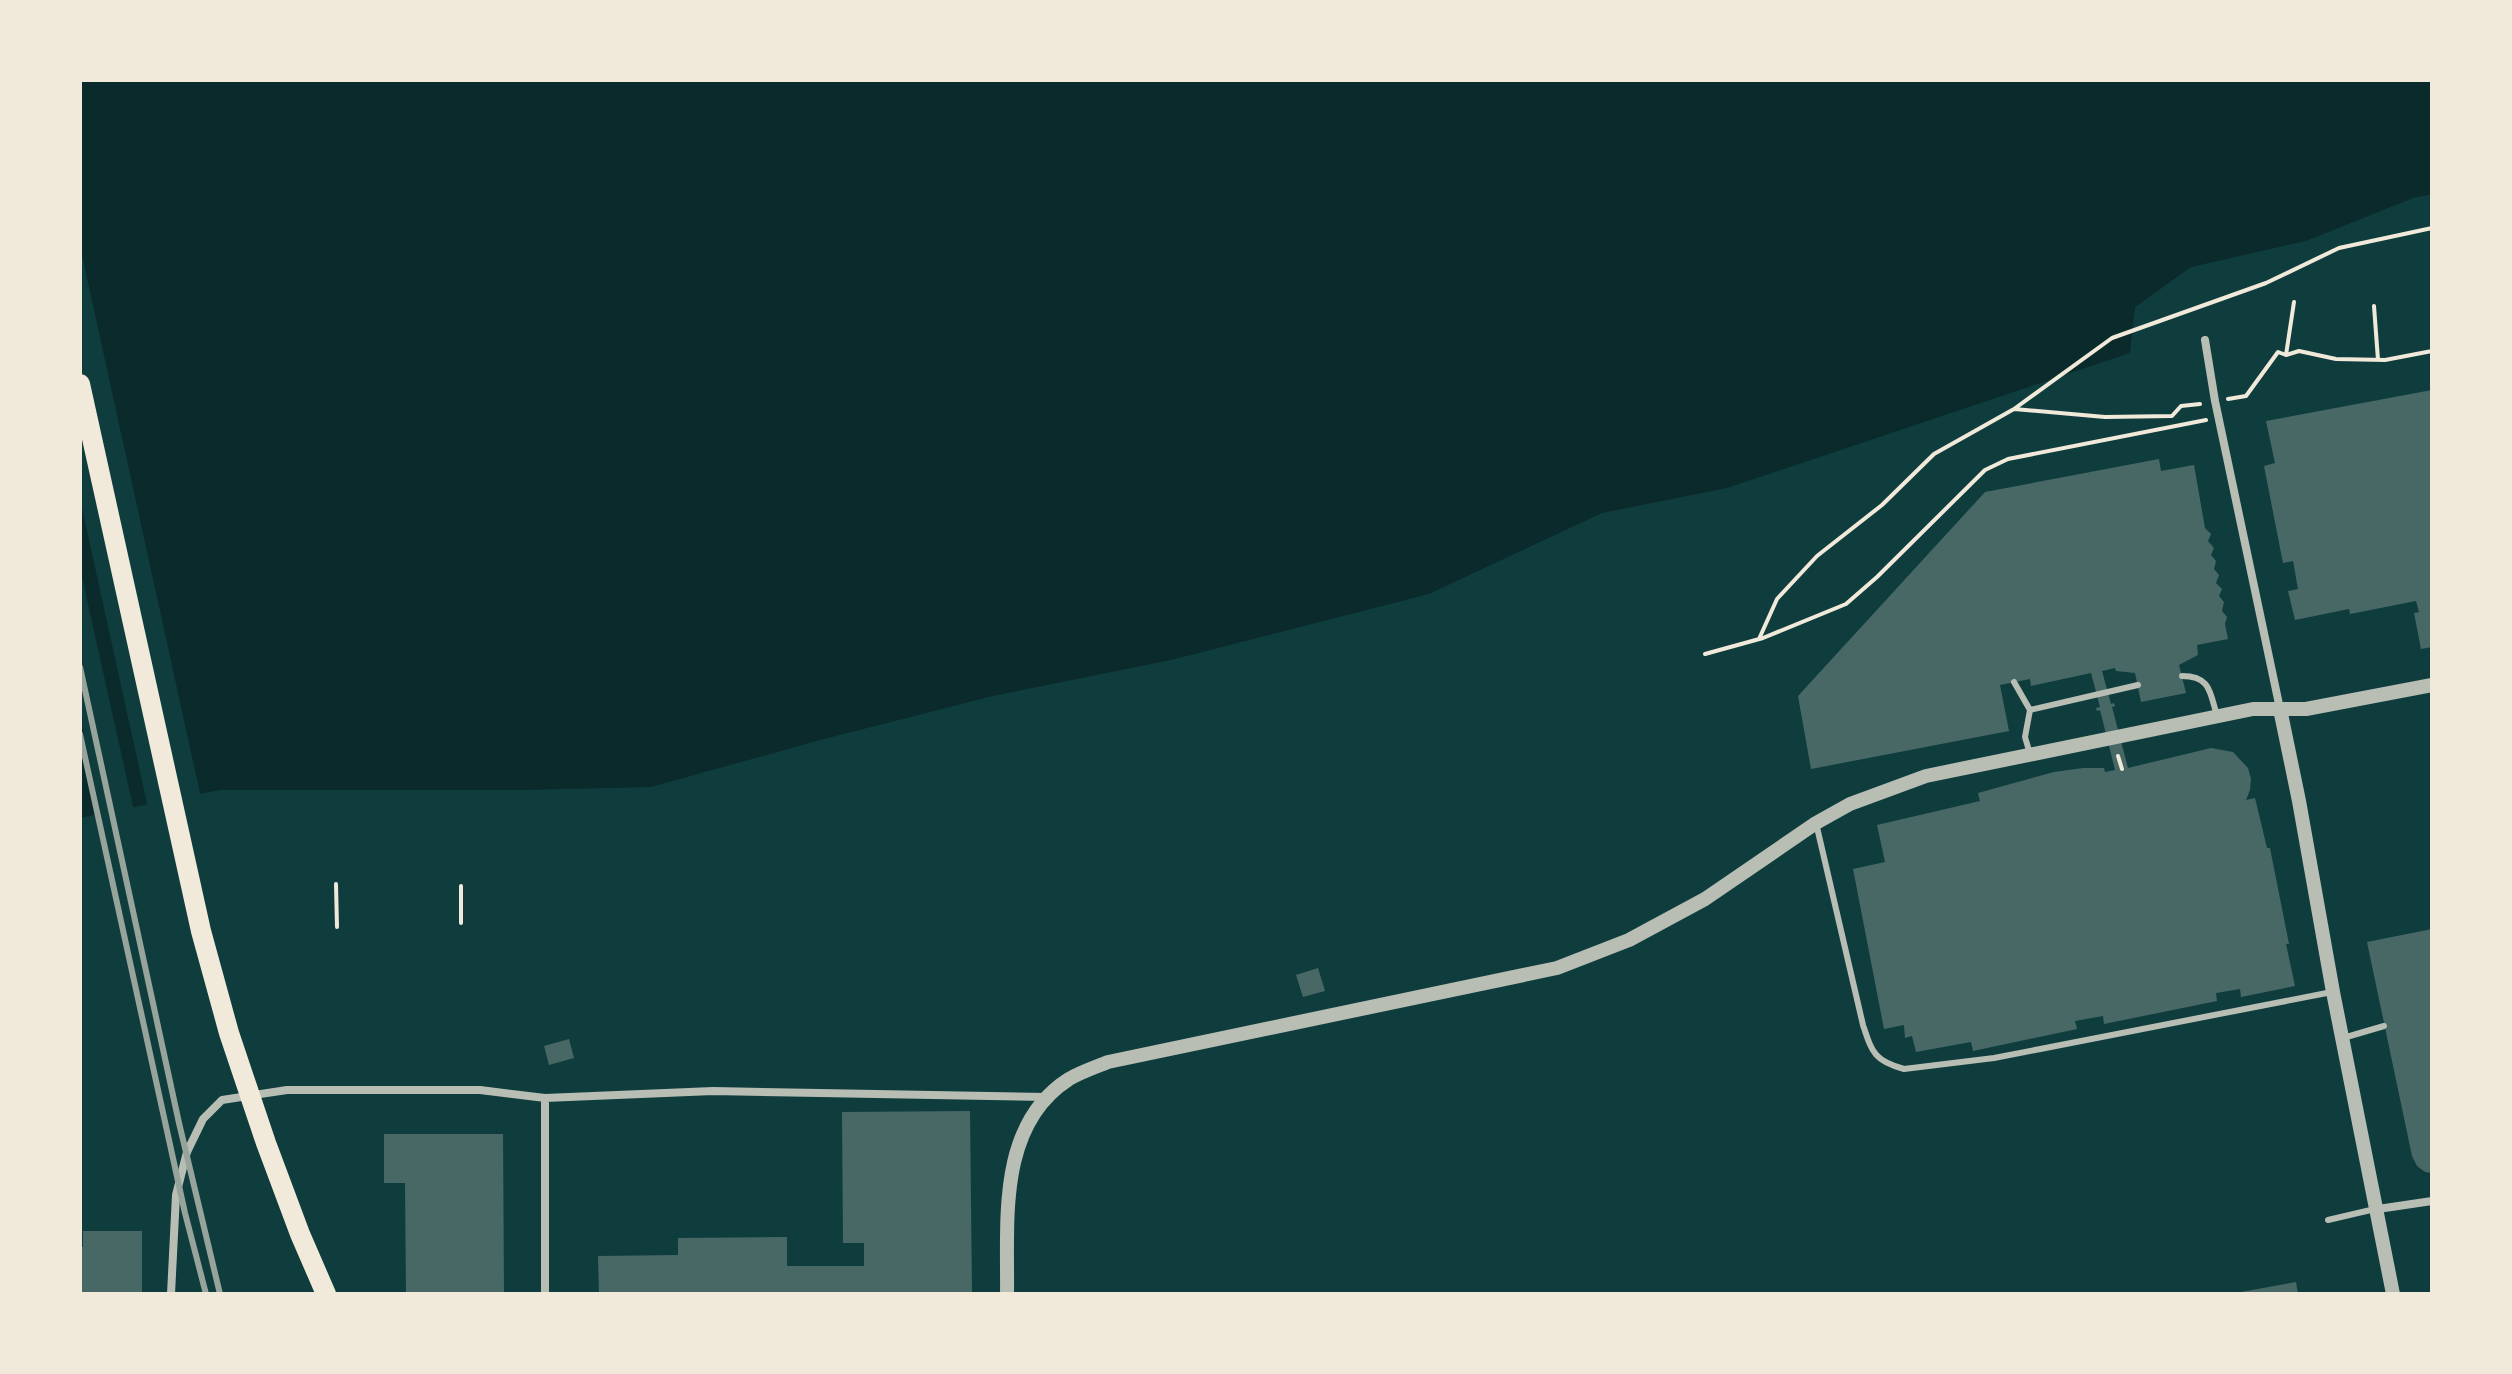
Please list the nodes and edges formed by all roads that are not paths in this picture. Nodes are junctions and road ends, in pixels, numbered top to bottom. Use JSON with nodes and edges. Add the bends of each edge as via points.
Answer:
{"nodes":[{"id":1,"x":2205,"y":340,"type":"dead end"},
{"id":2,"x":80,"y":384,"type":"edge"},
{"id":3,"x":2182,"y":676,"type":"dead end"},
{"id":4,"x":2014,"y":682,"type":"dead end"},
{"id":5,"x":2138,"y":685,"type":"dead end"},
{"id":6,"x":2432,"y":685,"type":"edge"},
{"id":7,"x":2280,"y":709,"type":"junction"},
{"id":8,"x":2030,"y":710,"type":"junction"},
{"id":9,"x":2217,"y":716,"type":"junction"},
{"id":10,"x":2030,"y":755,"type":"junction"},
{"id":11,"x":1816,"y":823,"type":"junction"},
{"id":12,"x":2333,"y":992,"type":"junction"},
{"id":13,"x":2384,"y":1026,"type":"dead end"},
{"id":14,"x":2343,"y":1038,"type":"junction"},
{"id":15,"x":1047,"y":1097,"type":"junction"},
{"id":16,"x":545,"y":1098,"type":"junction"},
{"id":17,"x":2432,"y":1201,"type":"edge"},
{"id":18,"x":2378,"y":1209,"type":"junction"},
{"id":19,"x":2328,"y":1220,"type":"dead end"},
{"id":20,"x":171,"y":1294,"type":"edge"},
{"id":21,"x":326,"y":1294,"type":"edge"},
{"id":22,"x":545,"y":1294,"type":"edge"},
{"id":23,"x":1007,"y":1294,"type":"edge"},
{"id":24,"x":2393,"y":1294,"type":"edge"}],
"edges":[{"from":1,"to":7,"type":"street"},
{"from":2,"to":21,"type":"main road","via":[[201,931],[266,1143]]},
{"from":3,"to":9,"type":"lane","via":[[2195,676],[2208,686]]},
{"from":4,"to":8,"type":"lane"},
{"from":5,"to":8,"type":"lane"},
{"from":6,"to":7,"type":"street","via":[[2306,709]]},
{"from":7,"to":9,"type":"street"},
{"from":7,"to":12,"type":"street"},
{"from":8,"to":10,"type":"lane","via":[[2025,737]]},
{"from":9,"to":10,"type":"street"},
{"from":10,"to":11,"type":"street","via":[[1926,776],[1850,804]]},
{"from":11,"to":12,"type":"lane","via":[[1863,1025],[1873,1054],[1891,1066],[1994,1058]]},
{"from":11,"to":15,"type":"street","via":[[1705,899],[1629,940],[1557,968],[1108,1062],[1069,1079]]},
{"from":12,"to":14,"type":"street"},
{"from":13,"to":14,"type":"lane"},
{"from":14,"to":18,"type":"street"},
{"from":15,"to":16,"type":"street","via":[[713,1091]]},
{"from":15,"to":23,"type":"street","via":[[1032,1113],[1017,1149],[1008,1196]]},
{"from":16,"to":20,"type":"street","via":[[480,1090],[287,1090],[222,1100],[203,1119],[187,1152],[176,1195]]},
{"from":16,"to":22,"type":"street"},
{"from":17,"to":18,"type":"street"},
{"from":18,"to":19,"type":"lane"},
{"from":18,"to":24,"type":"street"}]}
